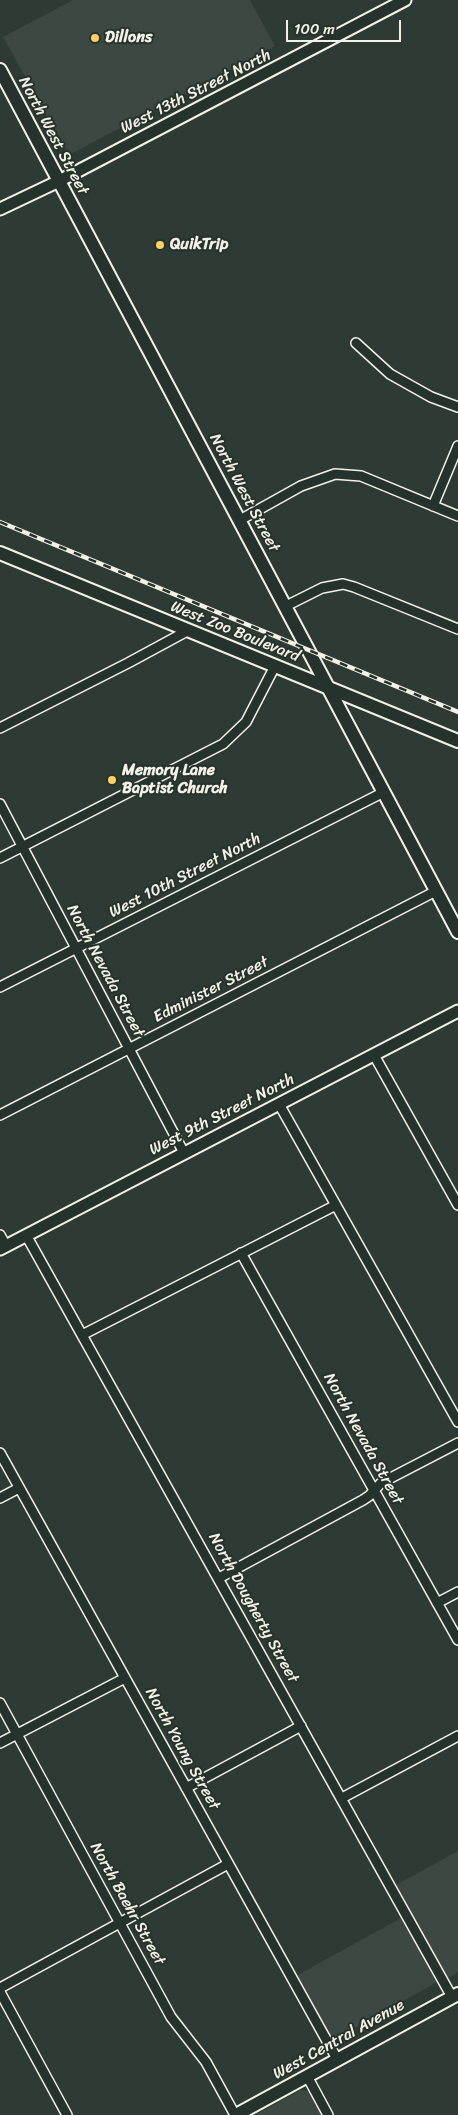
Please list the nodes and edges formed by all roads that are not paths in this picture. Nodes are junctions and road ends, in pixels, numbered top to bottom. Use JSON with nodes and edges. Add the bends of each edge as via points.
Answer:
{"nodes":[{"id":1,"x":405,"y":0,"type":"edge"},
{"id":2,"x":0,"y":70,"type":"edge"},
{"id":3,"x":59,"y":182,"type":"junction"},
{"id":4,"x":0,"y":209,"type":"edge"},
{"id":5,"x":356,"y":343,"type":"dead end"},
{"id":6,"x":458,"y":407,"type":"edge"},
{"id":7,"x":458,"y":446,"type":"edge"},
{"id":8,"x":433,"y":506,"type":"junction"},
{"id":9,"x":458,"y":516,"type":"edge"},
{"id":10,"x":240,"y":520,"type":"junction"},
{"id":11,"x":0,"y":553,"type":"edge"},
{"id":12,"x":286,"y":606,"type":"junction"},
{"id":13,"x":458,"y":629,"type":"edge"},
{"id":14,"x":188,"y":630,"type":"junction"},
{"id":15,"x":275,"y":666,"type":"junction"},
{"id":16,"x":329,"y":688,"type":"junction"},
{"id":17,"x":0,"y":728,"type":"edge"},
{"id":18,"x":458,"y":741,"type":"edge"},
{"id":19,"x":384,"y":792,"type":"junction"},
{"id":20,"x":0,"y":804,"type":"edge"},
{"id":21,"x":22,"y":846,"type":"junction"},
{"id":22,"x":0,"y":858,"type":"edge"},
{"id":23,"x":436,"y":891,"type":"junction"},
{"id":24,"x":458,"y":932,"type":"edge"},
{"id":25,"x":76,"y":948,"type":"junction"},
{"id":26,"x":0,"y":987,"type":"edge"},
{"id":27,"x":458,"y":1011,"type":"edge"},
{"id":28,"x":129,"y":1048,"type":"junction"},
{"id":29,"x":374,"y":1055,"type":"junction"},
{"id":30,"x":279,"y":1104,"type":"junction"},
{"id":31,"x":0,"y":1115,"type":"edge"},
{"id":32,"x":184,"y":1153,"type":"junction"},
{"id":33,"x":336,"y":1205,"type":"junction"},
{"id":34,"x":458,"y":1205,"type":"edge"},
{"id":35,"x":0,"y":1235,"type":"edge"},
{"id":36,"x":26,"y":1235,"type":"junction"},
{"id":37,"x":3,"y":1247,"type":"edge"},
{"id":38,"x":241,"y":1253,"type":"junction"},
{"id":39,"x":82,"y":1336,"type":"junction"},
{"id":40,"x":458,"y":1422,"type":"edge"},
{"id":41,"x":458,"y":1443,"type":"edge"},
{"id":42,"x":0,"y":1453,"type":"edge"},
{"id":43,"x":20,"y":1488,"type":"junction"},
{"id":44,"x":374,"y":1490,"type":"junction"},
{"id":45,"x":0,"y":1498,"type":"edge"},
{"id":46,"x":219,"y":1578,"type":"junction"},
{"id":47,"x":458,"y":1592,"type":"edge"},
{"id":48,"x":437,"y":1603,"type":"junction"},
{"id":49,"x":458,"y":1640,"type":"edge"},
{"id":50,"x":125,"y":1678,"type":"junction"},
{"id":51,"x":0,"y":1703,"type":"edge"},
{"id":52,"x":301,"y":1726,"type":"junction"},
{"id":53,"x":17,"y":1734,"type":"junction"},
{"id":54,"x":458,"y":1736,"type":"edge"},
{"id":55,"x":0,"y":1743,"type":"edge"},
{"id":56,"x":186,"y":1788,"type":"junction"},
{"id":57,"x":342,"y":1798,"type":"junction"},
{"id":58,"x":228,"y":1864,"type":"junction"},
{"id":59,"x":120,"y":1923,"type":"junction"},
{"id":60,"x":0,"y":1988,"type":"edge"},
{"id":61,"x":0,"y":1992,"type":"edge"},
{"id":62,"x":455,"y":1995,"type":"edge"},
{"id":63,"x":337,"y":2059,"type":"junction"},
{"id":64,"x":307,"y":2076,"type":"junction"},
{"id":65,"x":67,"y":2115,"type":"edge"},
{"id":66,"x":235,"y":2115,"type":"edge"},
{"id":67,"x":328,"y":2115,"type":"edge"}],
"edges":[{"from":1,"to":3,"type":"street","name":"West 13th Street North"},
{"from":2,"to":3,"type":"main road","name":"North West Street"},
{"from":3,"to":4,"type":"street","name":"West 13th Street North"},
{"from":3,"to":10,"type":"main road","name":"North West Street"},
{"from":5,"to":6,"type":"street","via":[[390,374],[415,389]]},
{"from":7,"to":8,"type":"street"},
{"from":8,"to":9,"type":"street"},
{"from":8,"to":10,"type":"street","via":[[361,476],[335,474],[301,486]]},
{"from":10,"to":12,"type":"main road","name":"North West Street"},
{"from":11,"to":14,"type":"main road","name":"West Zoo Boulevard"},
{"from":12,"to":13,"type":"street","via":[[322,588],[343,584]]},
{"from":12,"to":16,"type":"main road","name":"North West Street"},
{"from":14,"to":15,"type":"main road","name":"West Zoo Boulevard"},
{"from":14,"to":17,"type":"street"},
{"from":15,"to":16,"type":"main road","name":"West Zoo Boulevard"},
{"from":15,"to":21,"type":"street","via":[[246,722],[223,744]]},
{"from":16,"to":18,"type":"main road","name":"West Zoo Boulevard"},
{"from":16,"to":19,"type":"main road","name":"North West Street"},
{"from":19,"to":23,"type":"main road","name":"North West Street"},
{"from":19,"to":25,"type":"street","name":"West 10th Street North"},
{"from":20,"to":21,"type":"street","name":"North Nevada Street"},
{"from":21,"to":22,"type":"street"},
{"from":21,"to":25,"type":"street","name":"North Nevada Street"},
{"from":23,"to":24,"type":"main road","name":"North West Street"},
{"from":23,"to":28,"type":"street","name":"Edminister Street"},
{"from":25,"to":26,"type":"street","name":"West 10th Street North"},
{"from":25,"to":28,"type":"street","name":"North Nevada Street"},
{"from":27,"to":29,"type":"street","name":"West 9th Street North"},
{"from":28,"to":31,"type":"street","name":"Edminister Street"},
{"from":28,"to":32,"type":"street","name":"North Nevada Street"},
{"from":29,"to":30,"type":"street","name":"West 9th Street North"},
{"from":29,"to":34,"type":"street"},
{"from":30,"to":32,"type":"street","name":"West 9th Street North"},
{"from":30,"to":33,"type":"street"},
{"from":32,"to":36,"type":"street","name":"West 9th Street North"},
{"from":33,"to":38,"type":"street"},
{"from":33,"to":40,"type":"street"},
{"from":35,"to":37,"type":"street"},
{"from":36,"to":37,"type":"street","name":"West 9th Street North"},
{"from":36,"to":39,"type":"street","name":"North Dougherty Street"},
{"from":38,"to":39,"type":"street"},
{"from":38,"to":44,"type":"street","name":"North Nevada Street"},
{"from":39,"to":46,"type":"street","name":"North Dougherty Street"},
{"from":41,"to":44,"type":"street","via":[[381,1483]]},
{"from":42,"to":43,"type":"street","name":"North Young Street"},
{"from":43,"to":45,"type":"street"},
{"from":43,"to":50,"type":"street","name":"North Young Street"},
{"from":44,"to":46,"type":"street","via":[[363,1500]]},
{"from":44,"to":48,"type":"street","name":"North Nevada Street"},
{"from":46,"to":52,"type":"street","name":"North Dougherty Street"},
{"from":47,"to":48,"type":"street"},
{"from":48,"to":49,"type":"street","name":"North Nevada Street"},
{"from":50,"to":53,"type":"street"},
{"from":50,"to":56,"type":"street","name":"North Young Street"},
{"from":51,"to":53,"type":"street","name":"North Baehr Street"},
{"from":52,"to":56,"type":"street"},
{"from":52,"to":57,"type":"street","name":"North Dougherty Street"},
{"from":53,"to":55,"type":"street"},
{"from":53,"to":59,"type":"street","name":"North Baehr Street"},
{"from":54,"to":57,"type":"street"},
{"from":56,"to":58,"type":"street","name":"North Young Street"},
{"from":57,"to":62,"type":"street","name":"North Dougherty Street"},
{"from":58,"to":59,"type":"street"},
{"from":58,"to":63,"type":"street","name":"North Young Street"},
{"from":59,"to":60,"type":"street"},
{"from":59,"to":66,"type":"street","name":"North Baehr Street","via":[[171,2017],[206,2062]]},
{"from":61,"to":65,"type":"street"},
{"from":62,"to":63,"type":"main road","name":"West Central Avenue"},
{"from":63,"to":64,"type":"main road","name":"West Central Avenue"},
{"from":64,"to":66,"type":"main road","name":"West Central Avenue"},
{"from":64,"to":67,"type":"street"}]}
